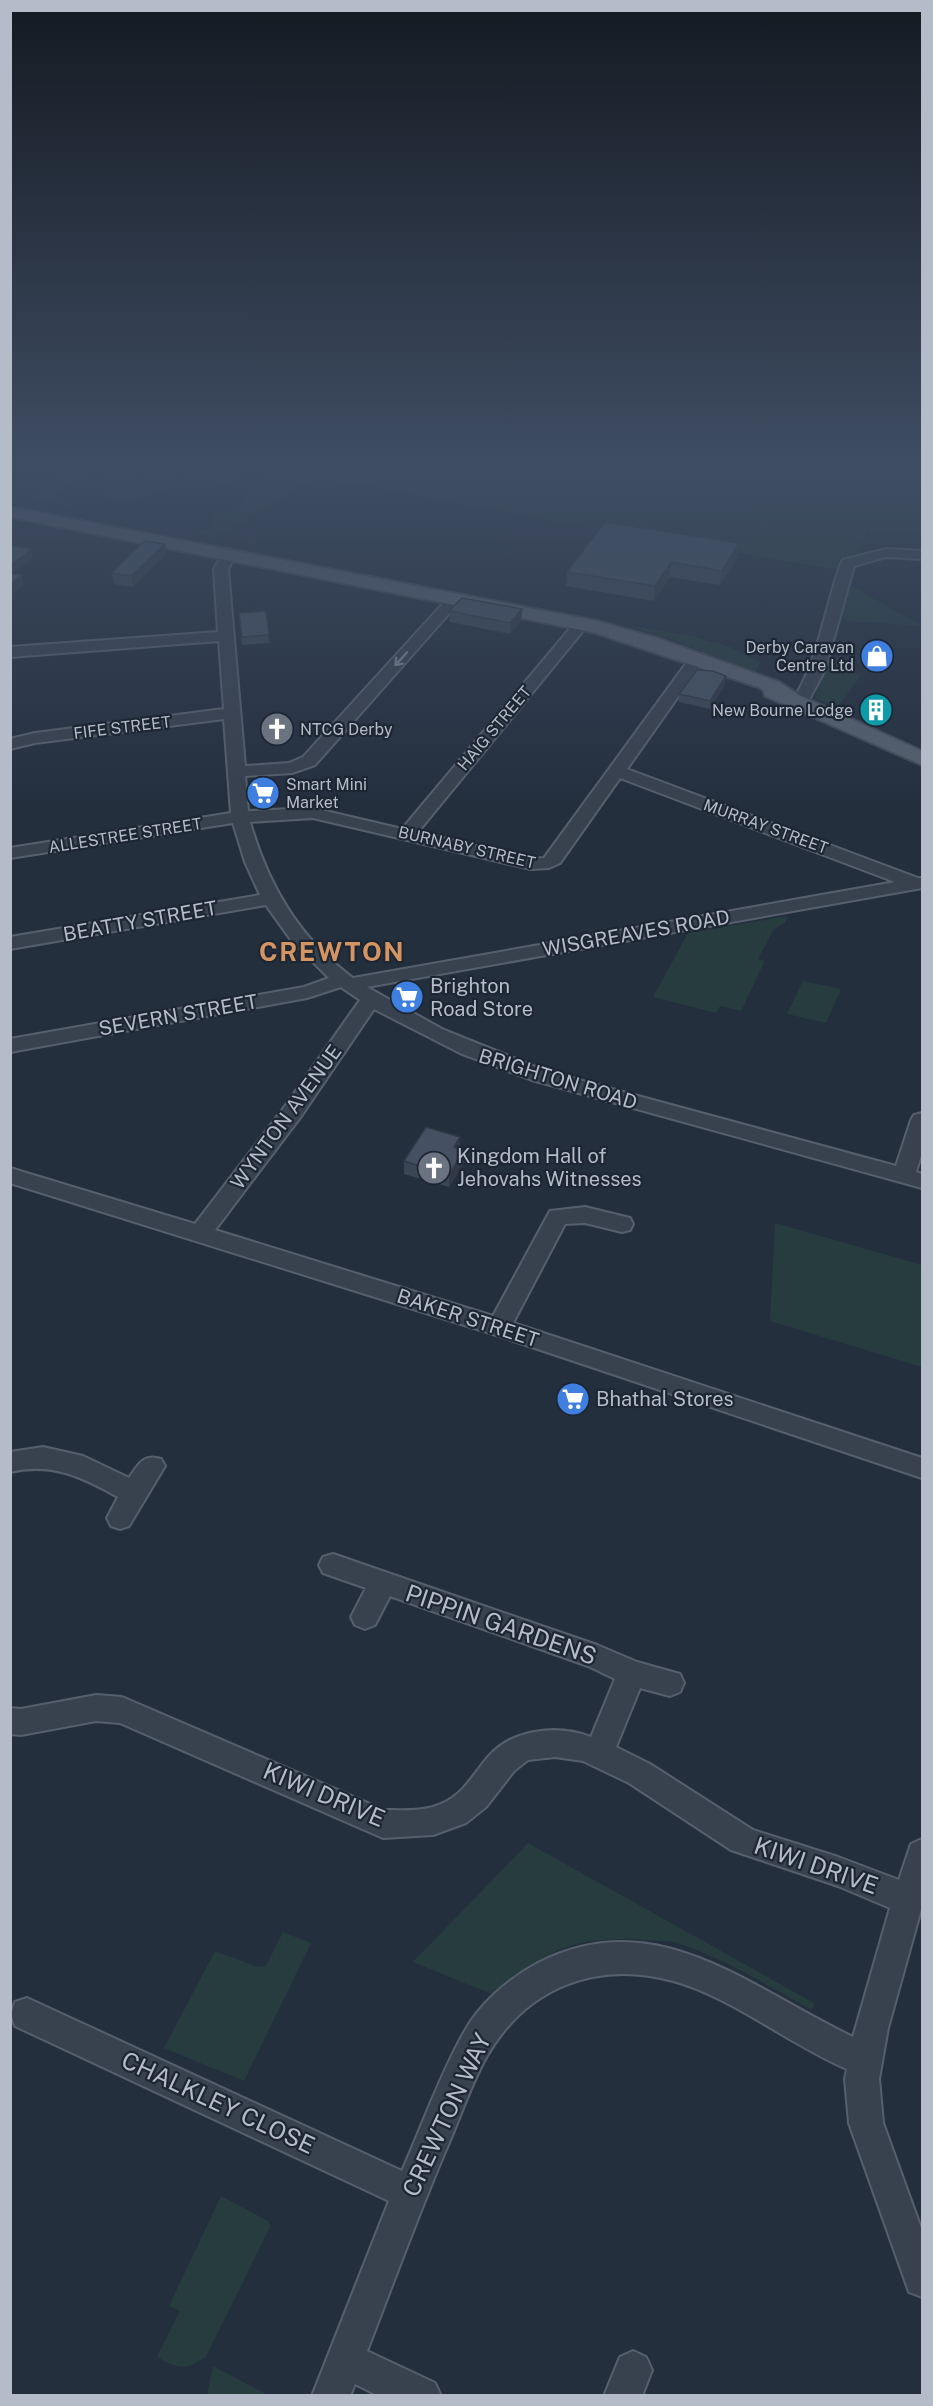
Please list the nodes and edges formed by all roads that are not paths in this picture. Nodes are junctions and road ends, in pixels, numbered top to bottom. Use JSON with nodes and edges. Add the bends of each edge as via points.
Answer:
{"nodes":[{"id":1,"x":222,"y":576,"type":"edge"},
{"id":2,"x":341,"y":576,"type":"edge"},
{"id":3,"x":843,"y":576,"type":"edge"},
{"id":4,"x":454,"y":600,"type":"junction"},
{"id":5,"x":582,"y":623,"type":"junction"},
{"id":6,"x":227,"y":636,"type":"junction"},
{"id":7,"x":10,"y":652,"type":"edge"},
{"id":8,"x":698,"y":657,"type":"junction"},
{"id":9,"x":796,"y":700,"type":"junction"},
{"id":10,"x":233,"y":712,"type":"junction"},
{"id":11,"x":10,"y":744,"type":"edge"},
{"id":12,"x":922,"y":759,"type":"edge"},
{"id":13,"x":616,"y":771,"type":"junction"},
{"id":14,"x":237,"y":772,"type":"junction"},
{"id":15,"x":240,"y":817,"type":"junction"},
{"id":16,"x":408,"y":833,"type":"junction"},
{"id":17,"x":10,"y":853,"type":"edge"},
{"id":18,"x":919,"y":884,"type":"edge"},
{"id":19,"x":270,"y":898,"type":"junction"},
{"id":20,"x":10,"y":944,"type":"edge"},
{"id":21,"x":347,"y":982,"type":"junction"},
{"id":22,"x":371,"y":999,"type":"junction"},
{"id":23,"x":10,"y":1046,"type":"edge"},
{"id":24,"x":922,"y":1120,"type":"edge"},
{"id":25,"x":10,"y":1175,"type":"edge"},
{"id":26,"x":913,"y":1178,"type":"edge"},
{"id":27,"x":622,"y":1224,"type":"dead end"},
{"id":28,"x":200,"y":1234,"type":"junction"},
{"id":29,"x":499,"y":1327,"type":"junction"},
{"id":30,"x":10,"y":1462,"type":"edge"},
{"id":31,"x":152,"y":1466,"type":"dead end"},
{"id":32,"x":922,"y":1468,"type":"edge"},
{"id":33,"x":133,"y":1493,"type":"junction"},
{"id":34,"x":120,"y":1518,"type":"dead end"},
{"id":35,"x":333,"y":1565,"type":"dead end"},
{"id":36,"x":383,"y":1583,"type":"junction"},
{"id":37,"x":365,"y":1617,"type":"dead end"},
{"id":38,"x":632,"y":1673,"type":"junction"},
{"id":39,"x":669,"y":1683,"type":"dead end"},
{"id":40,"x":10,"y":1721,"type":"edge"},
{"id":41,"x":599,"y":1752,"type":"junction"},
{"id":42,"x":922,"y":1854,"type":"edge"},
{"id":43,"x":908,"y":1900,"type":"junction"},
{"id":44,"x":27,"y":2014,"type":"dead end"},
{"id":45,"x":864,"y":2059,"type":"junction"},
{"id":46,"x":410,"y":2193,"type":"junction"},
{"id":47,"x":922,"y":2279,"type":"edge"},
{"id":48,"x":345,"y":2360,"type":"junction"},
{"id":49,"x":331,"y":2396,"type":"edge"},
{"id":50,"x":422,"y":2396,"type":"edge"}],
"edges":[{"from":1,"to":6,"type":"street","name":"BRIGHTON ROAD"},
{"from":2,"to":4,"type":"main road"},
{"from":3,"to":9,"type":"street","via":[[812,680]]},
{"from":4,"to":5,"type":"main road"},
{"from":4,"to":14,"type":"street","one_way":true,"via":[[309,761],[292,768]]},
{"from":5,"to":8,"type":"main road"},
{"from":5,"to":16,"type":"street","name":"HAIG STREET"},
{"from":6,"to":7,"type":"street"},
{"from":6,"to":10,"type":"street","name":"BRIGHTON ROAD"},
{"from":8,"to":9,"type":"main road"},
{"from":8,"to":13,"type":"street","name":"BURNABY STREET"},
{"from":9,"to":12,"type":"main road"},
{"from":10,"to":11,"type":"street","name":"FIFE STREET"},
{"from":10,"to":14,"type":"street","name":"BRIGHTON ROAD"},
{"from":13,"to":16,"type":"street","name":"BURNABY STREET","via":[[549,863],[531,864]]},
{"from":13,"to":18,"type":"street","name":"MURRAY STREET"},
{"from":14,"to":15,"type":"street","name":"BRIGHTON ROAD"},
{"from":15,"to":16,"type":"street","name":"BURNABY STREET","via":[[313,813]]},
{"from":15,"to":17,"type":"street","name":"ALLESTREE STREET"},
{"from":15,"to":19,"type":"street","name":"BRIGHTON ROAD","via":[[251,857]]},
{"from":18,"to":21,"type":"street","name":"WISGREAVES ROAD"},
{"from":19,"to":20,"type":"street","name":"BEATTY STREET"},
{"from":19,"to":21,"type":"street","name":"BRIGHTON ROAD","via":[[301,939]]},
{"from":21,"to":22,"type":"street","name":"BRIGHTON ROAD"},
{"from":21,"to":23,"type":"street","name":"SEVERN STREET"},
{"from":22,"to":26,"type":"street","name":"BRIGHTON ROAD","via":[[472,1052],[523,1071]]},
{"from":22,"to":28,"type":"street","name":"WYNTON AVENUE","via":[[294,1110]]},
{"from":24,"to":26,"type":"street"},
{"from":25,"to":28,"type":"street","name":"BAKER STREET"},
{"from":27,"to":29,"type":"street","via":[[585,1215],[558,1216]]},
{"from":28,"to":29,"type":"street","name":"BAKER STREET"},
{"from":29,"to":32,"type":"street","name":"BAKER STREET"},
{"from":30,"to":33,"type":"street","via":[[37,1456],[57,1457]]},
{"from":31,"to":33,"type":"street"},
{"from":33,"to":34,"type":"street"},
{"from":35,"to":36,"type":"street","name":"PIPPIN GARDENS"},
{"from":36,"to":37,"type":"street"},
{"from":36,"to":38,"type":"street","name":"PIPPIN GARDENS","via":[[597,1657]]},
{"from":38,"to":39,"type":"street","name":"PIPPIN GARDENS"},
{"from":38,"to":41,"type":"street"},
{"from":40,"to":41,"type":"street","name":"KIWI DRIVE","via":[[96,1707],[122,1710],[383,1824],[422,1824],[442,1819],[474,1798],[501,1764],[526,1747],[556,1745]]},
{"from":41,"to":43,"type":"street","name":"KIWI DRIVE","via":[[741,1840],[827,1867]]},
{"from":42,"to":43,"type":"street"},
{"from":43,"to":45,"type":"street"},
{"from":44,"to":46,"type":"street","name":"CHALKLEY CLOSE"},
{"from":45,"to":46,"type":"street","name":"CREWTON WAY","via":[[674,1965],[608,1957],[567,1965],[548,1973],[513,1999],[486,2027]]},
{"from":45,"to":47,"type":"street","via":[[862,2094],[866,2123]]},
{"from":46,"to":48,"type":"street","name":"CREWTON WAY"},
{"from":48,"to":49,"type":"street","name":"CREWTON WAY"},
{"from":48,"to":50,"type":"street"}]}
